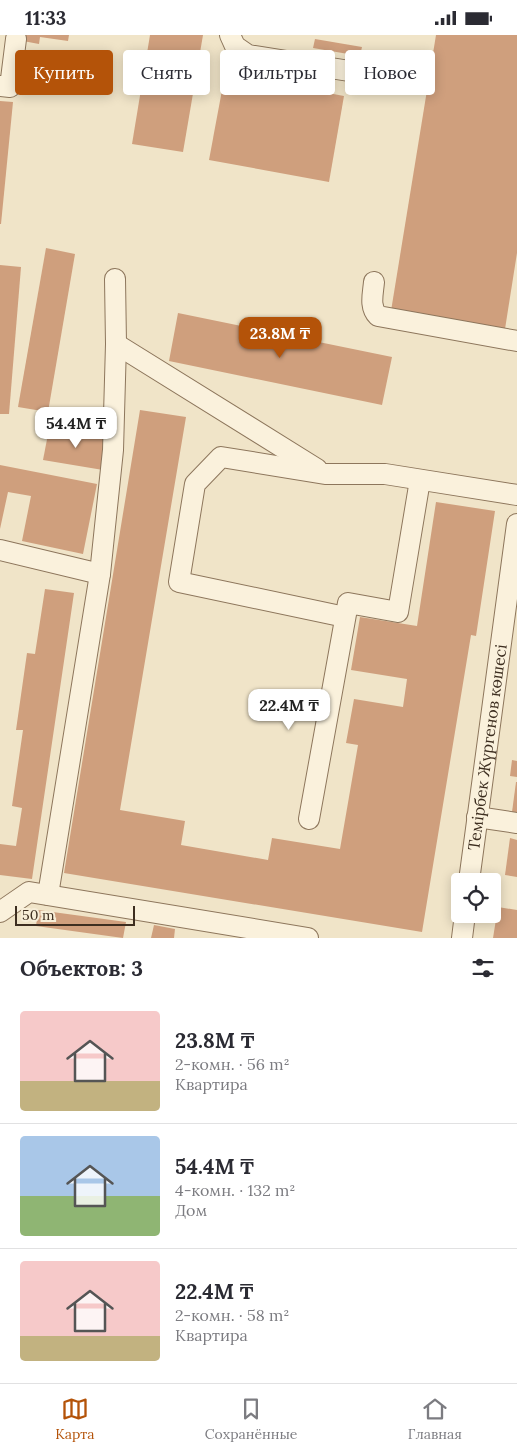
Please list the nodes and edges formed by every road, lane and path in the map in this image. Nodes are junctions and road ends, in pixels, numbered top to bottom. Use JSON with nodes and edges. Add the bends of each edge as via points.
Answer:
{"nodes":[{"id":1,"x":230,"y":35,"type":"edge"},
{"id":2,"x":16,"y":39,"type":"dead end"},
{"id":3,"x":345,"y":70,"type":"edge"},
{"id":4,"x":0,"y":86,"type":"edge"},
{"id":5,"x":115,"y":279,"type":"dead end"},
{"id":6,"x":374,"y":282,"type":"dead end"},
{"id":7,"x":517,"y":341,"type":"edge"},
{"id":8,"x":116,"y":344,"type":"junction"},
{"id":9,"x":325,"y":474,"type":"junction"},
{"id":10,"x":420,"y":479,"type":"junction"},
{"id":11,"x":517,"y":495,"type":"edge"},
{"id":12,"x":517,"y":524,"type":"edge"},
{"id":13,"x":1,"y":555,"type":"edge"},
{"id":14,"x":100,"y":574,"type":"junction"},
{"id":15,"x":346,"y":617,"type":"junction"},
{"id":16,"x":477,"y":817,"type":"junction"},
{"id":17,"x":309,"y":819,"type":"dead end"},
{"id":18,"x":517,"y":823,"type":"edge"},
{"id":19,"x":470,"y":873,"type":"edge"},
{"id":20,"x":48,"y":895,"type":"junction"},
{"id":21,"x":0,"y":912,"type":"edge"},
{"id":22,"x":464,"y":923,"type":"edge"},
{"id":23,"x":308,"y":938,"type":"edge"},
{"id":24,"x":462,"y":938,"type":"edge"}],
"edges":[{"from":1,"to":3,"type":"street","via":[[235,46],[248,55]]},
{"from":2,"to":4,"type":"street","via":[[10,87]]},
{"from":5,"to":8,"type":"street"},
{"from":6,"to":7,"type":"street","via":[[372,306],[378,316]]},
{"from":8,"to":9,"type":"street"},
{"from":8,"to":14,"type":"street","via":[[113,450]]},
{"from":9,"to":10,"type":"street","via":[[384,474]]},
{"from":9,"to":15,"type":"street","via":[[221,457],[195,484],[178,582]]},
{"from":10,"to":11,"type":"street"},
{"from":10,"to":15,"type":"street","via":[[398,612],[348,603]]},
{"from":12,"to":16,"type":"street","name":"Темірбек Жүргенов көшесі"},
{"from":13,"to":14,"type":"street"},
{"from":14,"to":20,"type":"street"},
{"from":15,"to":17,"type":"street"},
{"from":16,"to":18,"type":"street"},
{"from":16,"to":19,"type":"street","name":"Темірбек Жүргенов көшесі"},
{"from":20,"to":21,"type":"street","via":[[29,892]]},
{"from":20,"to":23,"type":"street"},
{"from":22,"to":24,"type":"street"}]}
